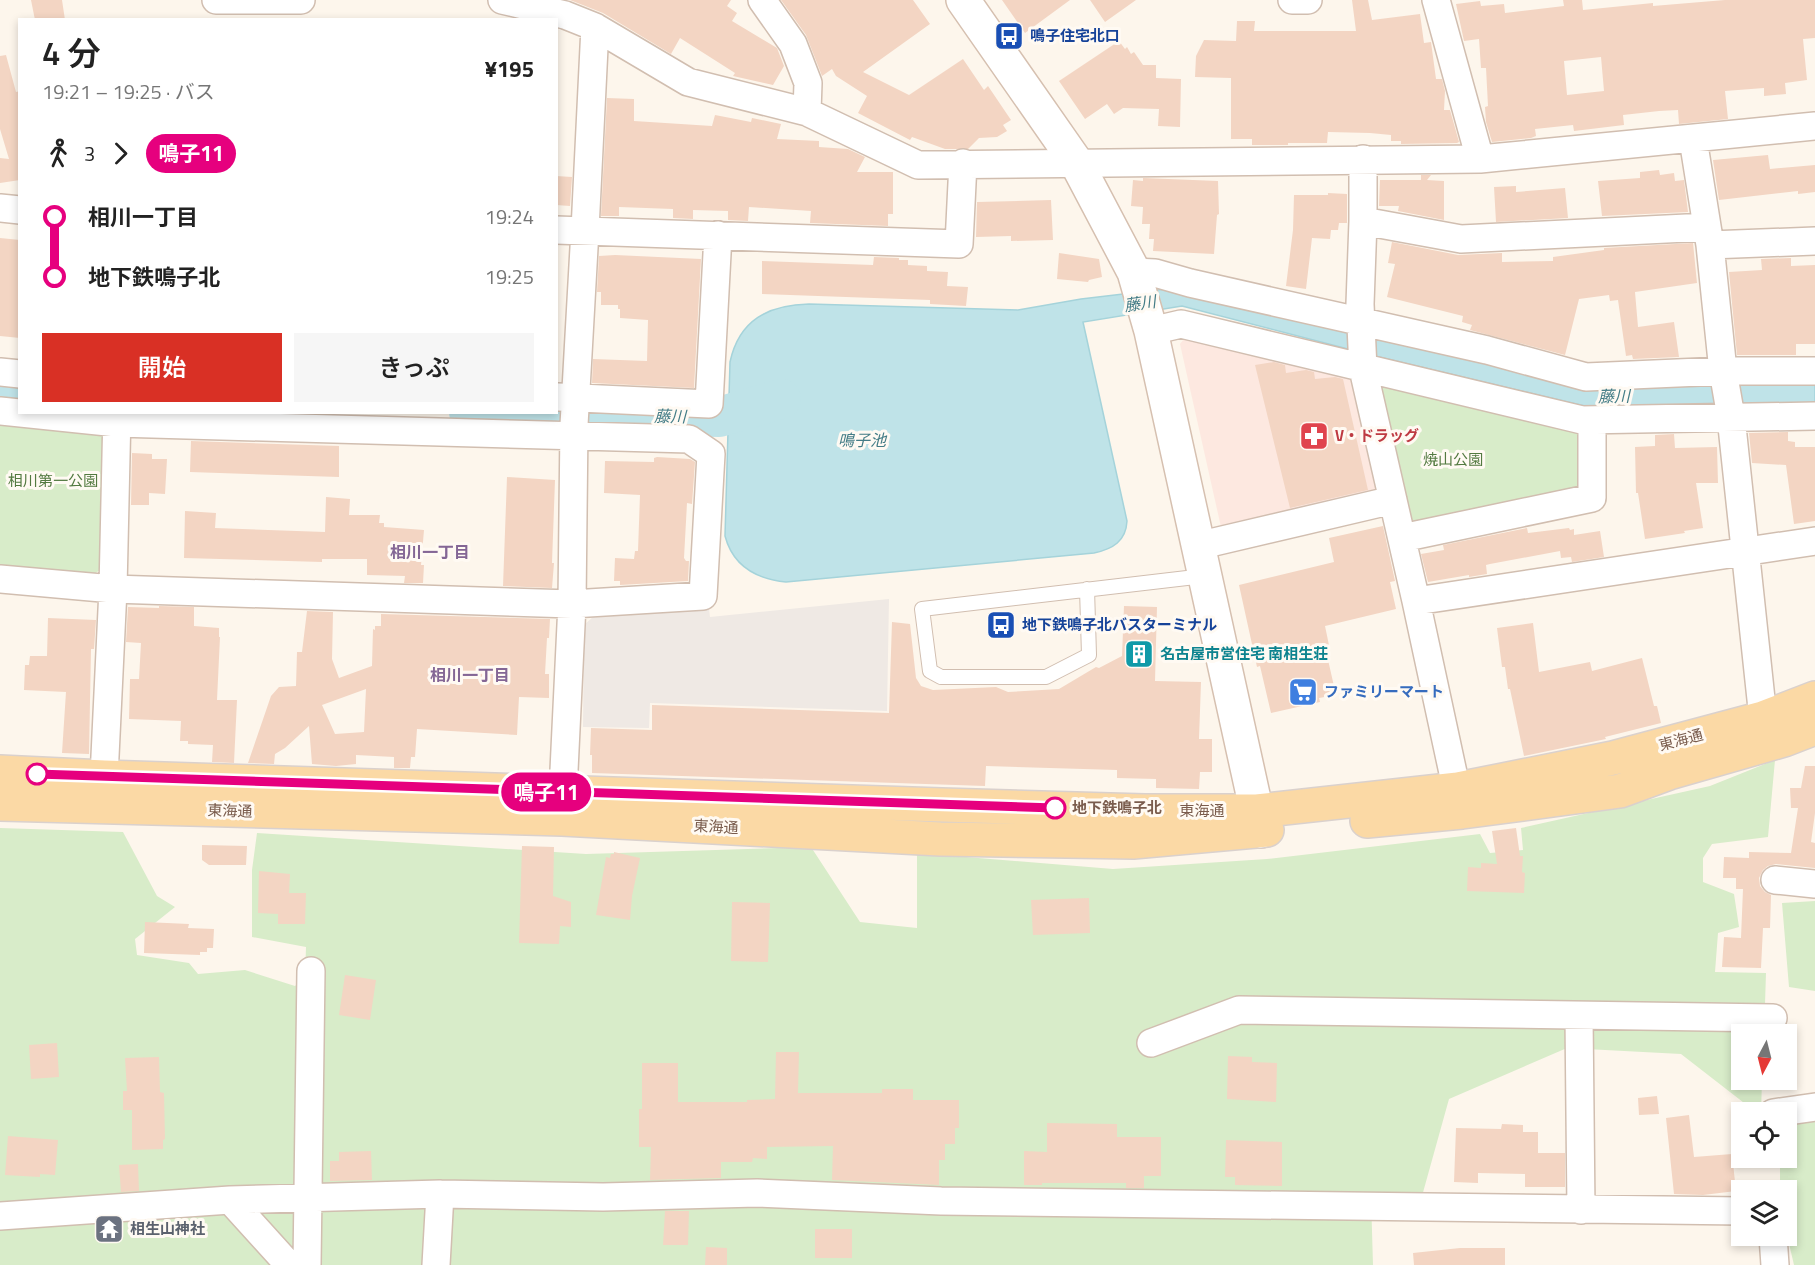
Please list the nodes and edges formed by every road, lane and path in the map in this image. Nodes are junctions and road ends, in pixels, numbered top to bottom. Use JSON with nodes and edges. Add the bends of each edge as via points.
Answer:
{"nodes":[{"id":1,"x":216,"y":0,"type":"edge"},
{"id":2,"x":301,"y":0,"type":"edge"},
{"id":3,"x":502,"y":0,"type":"edge"},
{"id":4,"x":762,"y":0,"type":"edge"},
{"id":5,"x":963,"y":0,"type":"edge"},
{"id":6,"x":1292,"y":0,"type":"edge"},
{"id":7,"x":1308,"y":0,"type":"edge"},
{"id":8,"x":1436,"y":0,"type":"edge"},
{"id":9,"x":595,"y":27,"type":"junction"},
{"id":10,"x":807,"y":112,"type":"junction"},
{"id":11,"x":1815,"y":126,"type":"edge"},
{"id":12,"x":1693,"y":139,"type":"junction"},
{"id":13,"x":1363,"y":159,"type":"junction"},
{"id":14,"x":1480,"y":159,"type":"junction"},
{"id":15,"x":1076,"y":162,"type":"junction"},
{"id":16,"x":963,"y":163,"type":"junction"},
{"id":17,"x":0,"y":208,"type":"edge"},
{"id":18,"x":18,"y":210,"type":"edge"},
{"id":19,"x":1363,"y":221,"type":"junction"},
{"id":20,"x":558,"y":230,"type":"edge"},
{"id":21,"x":585,"y":230,"type":"junction"},
{"id":22,"x":718,"y":235,"type":"junction"},
{"id":23,"x":1708,"y":236,"type":"junction"},
{"id":24,"x":1815,"y":242,"type":"edge"},
{"id":25,"x":1136,"y":279,"type":"junction"},
{"id":26,"x":1149,"y":325,"type":"junction"},
{"id":27,"x":1362,"y":326,"type":"junction"},
{"id":28,"x":1363,"y":364,"type":"junction"},
{"id":29,"x":1815,"y":370,"type":"edge"},
{"id":30,"x":0,"y":372,"type":"edge"},
{"id":31,"x":18,"y":374,"type":"edge"},
{"id":32,"x":1724,"y":377,"type":"junction"},
{"id":33,"x":0,"y":411,"type":"edge"},
{"id":34,"x":18,"y":412,"type":"edge"},
{"id":35,"x":570,"y":412,"type":"edge"},
{"id":36,"x":1730,"y":413,"type":"junction"},
{"id":37,"x":58,"y":414,"type":"edge"},
{"id":38,"x":389,"y":414,"type":"edge"},
{"id":39,"x":1815,"y":416,"type":"edge"},
{"id":40,"x":117,"y":417,"type":"edge"},
{"id":41,"x":1592,"y":420,"type":"junction"},
{"id":42,"x":1393,"y":500,"type":"junction"},
{"id":43,"x":1402,"y":538,"type":"junction"},
{"id":44,"x":1815,"y":541,"type":"edge"},
{"id":45,"x":1744,"y":551,"type":"junction"},
{"id":46,"x":1200,"y":561,"type":"junction"},
{"id":47,"x":0,"y":579,"type":"edge"},
{"id":48,"x":113,"y":589,"type":"junction"},
{"id":49,"x":1087,"y":589,"type":"junction"},
{"id":50,"x":1416,"y":601,"type":"junction"},
{"id":51,"x":572,"y":604,"type":"junction"},
{"id":52,"x":1815,"y":698,"type":"edge"},
{"id":53,"x":1763,"y":718,"type":"junction"},
{"id":54,"x":1815,"y":728,"type":"edge"},
{"id":55,"x":0,"y":772,"type":"edge"},
{"id":56,"x":104,"y":777,"type":"junction"},
{"id":57,"x":1460,"y":801,"type":"junction"},
{"id":58,"x":0,"y":804,"type":"edge"},
{"id":59,"x":563,"y":806,"type":"junction"},
{"id":60,"x":1259,"y":821,"type":"junction"},
{"id":61,"x":1775,"y":880,"type":"dead end"},
{"id":62,"x":1815,"y":884,"type":"edge"},
{"id":63,"x":311,"y":971,"type":"dead end"},
{"id":64,"x":1579,"y":1016,"type":"junction"},
{"id":65,"x":1773,"y":1018,"type":"dead end"},
{"id":66,"x":1151,"y":1043,"type":"dead end"},
{"id":67,"x":1815,"y":1107,"type":"edge"},
{"id":68,"x":1797,"y":1110,"type":"edge"},
{"id":69,"x":440,"y":1194,"type":"junction"},
{"id":70,"x":308,"y":1198,"type":"junction"},
{"id":71,"x":230,"y":1200,"type":"junction"},
{"id":72,"x":1581,"y":1210,"type":"junction"},
{"id":73,"x":1731,"y":1211,"type":"edge"},
{"id":74,"x":0,"y":1216,"type":"edge"},
{"id":75,"x":1774,"y":1246,"type":"edge"},
{"id":76,"x":289,"y":1265,"type":"edge"},
{"id":77,"x":307,"y":1265,"type":"edge"},
{"id":78,"x":436,"y":1265,"type":"edge"},
{"id":79,"x":1775,"y":1265,"type":"edge"}],
"edges":[{"from":1,"to":2,"type":"street"},
{"from":3,"to":9,"type":"street","via":[[565,15]]},
{"from":4,"to":10,"type":"street","via":[[793,44],[808,83]]},
{"from":5,"to":15,"type":"street"},
{"from":6,"to":7,"type":"street"},
{"from":8,"to":14,"type":"street"},
{"from":9,"to":10,"type":"street","via":[[688,82]]},
{"from":9,"to":21,"type":"street"},
{"from":10,"to":16,"type":"street","via":[[918,165]]},
{"from":11,"to":12,"type":"street"},
{"from":12,"to":14,"type":"street"},
{"from":12,"to":23,"type":"street"},
{"from":13,"to":14,"type":"street"},
{"from":13,"to":15,"type":"street"},
{"from":13,"to":19,"type":"street"},
{"from":15,"to":16,"type":"street"},
{"from":15,"to":25,"type":"street"},
{"from":16,"to":22,"type":"street","via":[[959,244]]},
{"from":17,"to":18,"type":"street"},
{"from":19,"to":23,"type":"street","via":[[1461,239]]},
{"from":19,"to":27,"type":"street"},
{"from":20,"to":21,"type":"street"},
{"from":21,"to":22,"type":"street"},
{"from":21,"to":35,"type":"street"},
{"from":22,"to":35,"type":"street","via":[[710,404]]},
{"from":23,"to":24,"type":"street"},
{"from":23,"to":32,"type":"street"},
{"from":25,"to":26,"type":"street"},
{"from":25,"to":27,"type":"street","via":[[1155,273]]},
{"from":26,"to":28,"type":"street","via":[[1181,324]]},
{"from":26,"to":46,"type":"street"},
{"from":27,"to":28,"type":"street"},
{"from":27,"to":32,"type":"street","via":[[1487,350],[1586,377]]},
{"from":28,"to":41,"type":"street"},
{"from":28,"to":42,"type":"street"},
{"from":29,"to":32,"type":"street"},
{"from":30,"to":31,"type":"street"},
{"from":32,"to":36,"type":"street"},
{"from":33,"to":34,"type":"street"},
{"from":35,"to":51,"type":"street"},
{"from":35,"to":51,"type":"street","via":[[689,439],[711,454],[703,596]]},
{"from":36,"to":39,"type":"street"},
{"from":36,"to":41,"type":"street"},
{"from":36,"to":45,"type":"street"},
{"from":37,"to":40,"type":"street"},
{"from":38,"to":40,"type":"street"},
{"from":40,"to":48,"type":"street"},
{"from":41,"to":43,"type":"street","via":[[1592,498]]},
{"from":42,"to":43,"type":"street"},
{"from":42,"to":46,"type":"street"},
{"from":43,"to":50,"type":"street"},
{"from":44,"to":45,"type":"street"},
{"from":45,"to":50,"type":"street"},
{"from":45,"to":53,"type":"street"},
{"from":46,"to":49,"type":"lane"},
{"from":46,"to":60,"type":"street"},
{"from":47,"to":48,"type":"street"},
{"from":48,"to":51,"type":"street"},
{"from":48,"to":56,"type":"street"},
{"from":49,"to":49,"type":"lane","via":[[1089,655],[1046,677],[941,677],[930,671],[922,609]]},
{"from":50,"to":57,"type":"street"},
{"from":51,"to":59,"type":"street"},
{"from":52,"to":53,"type":"main road","name":"東海通"},
{"from":53,"to":57,"type":"main road","name":"東海通"},
{"from":54,"to":57,"type":"main road","name":"東海通","via":[[1669,772],[1620,791]]},
{"from":55,"to":56,"type":"main road","name":"東海通"},
{"from":56,"to":59,"type":"main road","name":"東海通"},
{"from":57,"to":60,"type":"main road","name":"東海通"},
{"from":58,"to":59,"type":"main road","name":"東海通"},
{"from":59,"to":60,"type":"main road","name":"東海通","via":[[1121,810]]},
{"from":61,"to":62,"type":"street"},
{"from":63,"to":70,"type":"street"},
{"from":64,"to":65,"type":"street"},
{"from":64,"to":66,"type":"street","via":[[1239,1010]]},
{"from":64,"to":72,"type":"street"},
{"from":67,"to":68,"type":"street"},
{"from":69,"to":70,"type":"street"},
{"from":69,"to":72,"type":"street","via":[[603,1197],[757,1193],[941,1201]]},
{"from":69,"to":78,"type":"street"},
{"from":70,"to":71,"type":"street"},
{"from":70,"to":77,"type":"street"},
{"from":71,"to":74,"type":"street"},
{"from":71,"to":76,"type":"street"},
{"from":72,"to":73,"type":"street"},
{"from":75,"to":79,"type":"street"}]}
